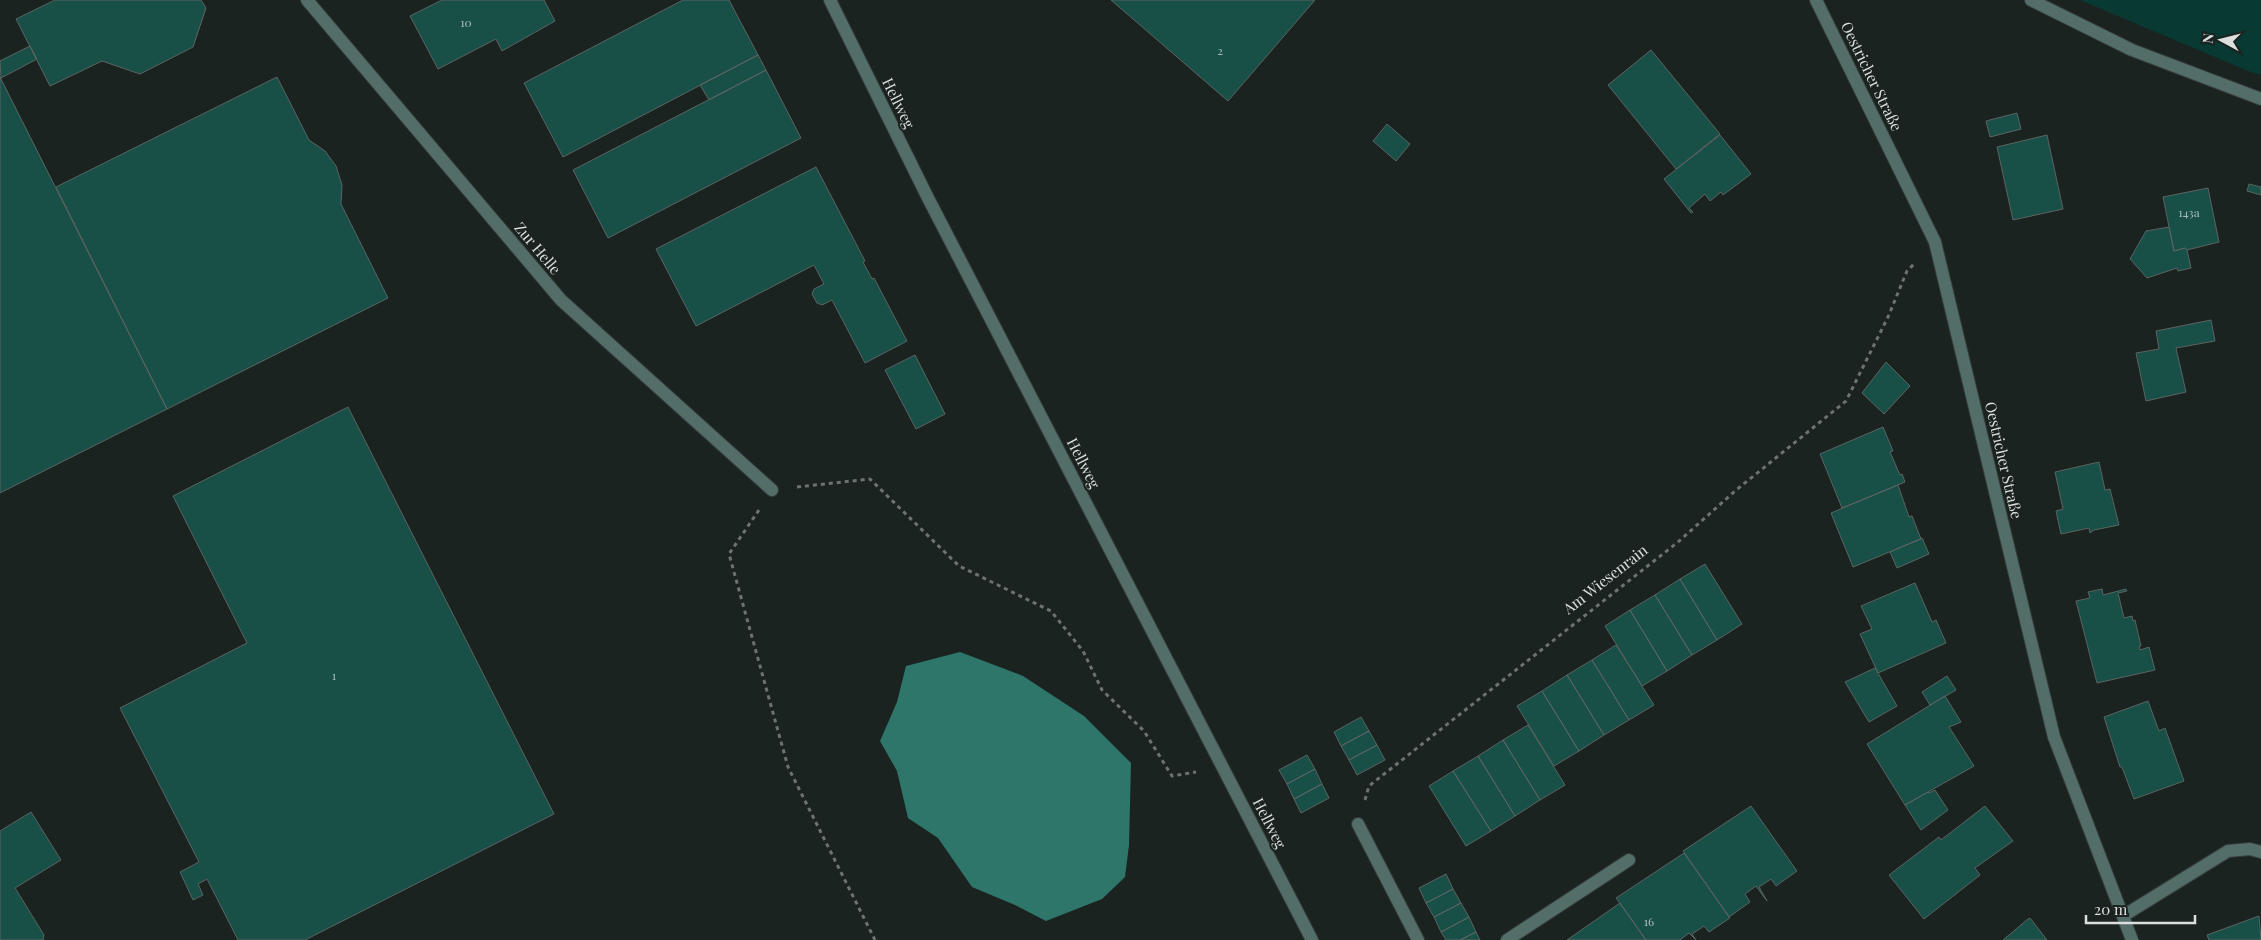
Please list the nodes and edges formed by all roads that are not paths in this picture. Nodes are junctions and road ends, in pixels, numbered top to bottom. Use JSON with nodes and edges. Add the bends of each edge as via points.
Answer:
{"nodes":[{"id":1,"x":307,"y":0,"type":"edge"},
{"id":2,"x":830,"y":0,"type":"edge"},
{"id":3,"x":1816,"y":0,"type":"edge"},
{"id":4,"x":2031,"y":0,"type":"edge"},
{"id":5,"x":2261,"y":99,"type":"edge"},
{"id":6,"x":772,"y":490,"type":"road end"},
{"id":7,"x":1358,"y":824,"type":"road end"},
{"id":8,"x":2261,"y":852,"type":"edge"},
{"id":9,"x":1629,"y":860,"type":"dead end"},
{"id":10,"x":2123,"y":916,"type":"junction"},
{"id":11,"x":1312,"y":940,"type":"edge"},
{"id":12,"x":1418,"y":940,"type":"edge"},
{"id":13,"x":1507,"y":940,"type":"edge"},
{"id":14,"x":2132,"y":940,"type":"edge"}],
"edges":[{"from":1,"to":6,"type":"street","name":"Zur Helle","via":[[561,300]]},
{"from":2,"to":11,"type":"street","name":"Hellweg","via":[[933,207]]},
{"from":3,"to":10,"type":"street","name":"Oestricher Straße","via":[[1936,242],[2054,737]]},
{"from":4,"to":5,"type":"street","via":[[2132,50]]},
{"from":7,"to":12,"type":"street"},
{"from":8,"to":10,"type":"street","via":[[2250,849],[2228,851]]},
{"from":9,"to":13,"type":"street"},
{"from":10,"to":14,"type":"street","name":"Oestricher Straße"}]}
